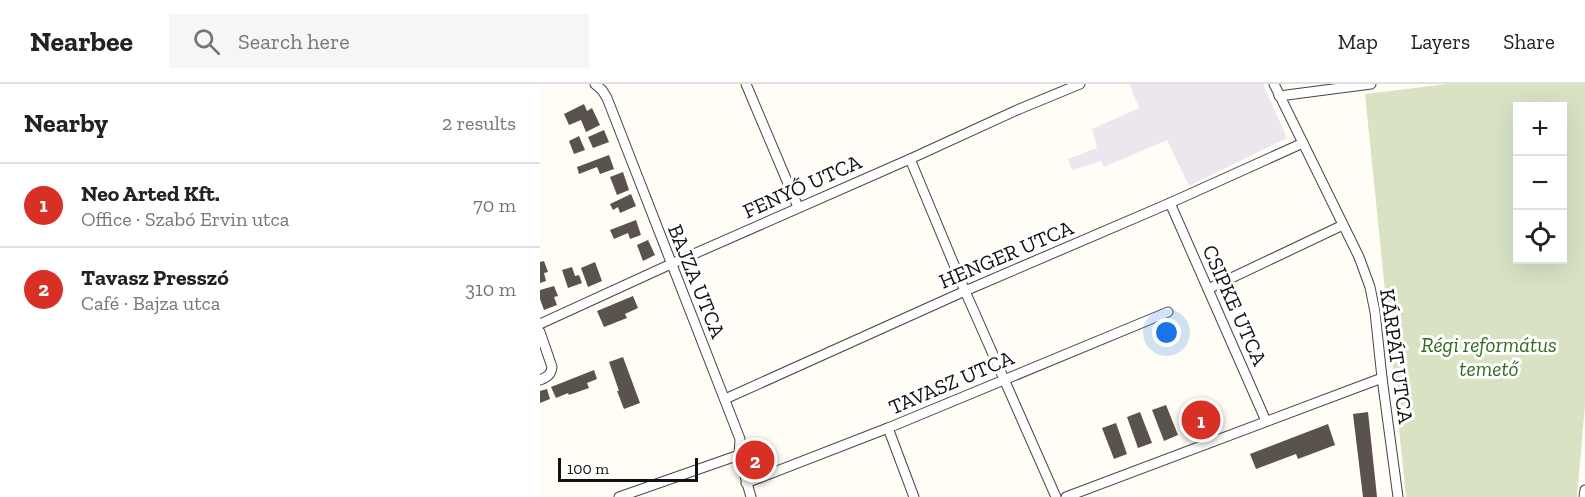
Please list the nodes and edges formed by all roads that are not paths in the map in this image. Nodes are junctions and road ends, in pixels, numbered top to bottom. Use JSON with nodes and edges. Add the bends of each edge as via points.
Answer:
{"nodes":[{"id":1,"x":595,"y":84,"type":"edge"},
{"id":2,"x":746,"y":84,"type":"edge"},
{"id":3,"x":1080,"y":84,"type":"edge"},
{"id":4,"x":1274,"y":84,"type":"edge"},
{"id":5,"x":1371,"y":84,"type":"edge"},
{"id":6,"x":1280,"y":96,"type":"junction"},
{"id":7,"x":1302,"y":142,"type":"junction"},
{"id":8,"x":910,"y":159,"type":"junction"},
{"id":9,"x":1170,"y":203,"type":"junction"},
{"id":10,"x":798,"y":207,"type":"junction"},
{"id":11,"x":1344,"y":225,"type":"junction"},
{"id":12,"x":671,"y":264,"type":"junction"},
{"id":13,"x":1208,"y":289,"type":"junction"},
{"id":14,"x":965,"y":291,"type":"junction"},
{"id":15,"x":1167,"y":312,"type":"dead end"},
{"id":16,"x":540,"y":324,"type":"edge"},
{"id":17,"x":540,"y":332,"type":"edge"},
{"id":18,"x":1382,"y":378,"type":"junction"},
{"id":19,"x":1005,"y":379,"type":"junction"},
{"id":20,"x":540,"y":380,"type":"edge"},
{"id":21,"x":725,"y":399,"type":"junction"},
{"id":22,"x":1266,"y":421,"type":"junction"},
{"id":23,"x":888,"y":428,"type":"junction"},
{"id":24,"x":739,"y":455,"type":"junction"},
{"id":25,"x":746,"y":483,"type":"junction"},
{"id":26,"x":1585,"y":490,"type":"edge"},
{"id":27,"x":619,"y":497,"type":"edge"},
{"id":28,"x":751,"y":497,"type":"edge"},
{"id":29,"x":914,"y":497,"type":"edge"},
{"id":30,"x":1056,"y":497,"type":"edge"},
{"id":31,"x":1066,"y":497,"type":"edge"},
{"id":32,"x":1398,"y":497,"type":"edge"},
{"id":33,"x":1584,"y":497,"type":"edge"}],
"edges":[{"from":1,"to":12,"type":"street","name":"BAJZA UTCA","via":[[607,98]]},
{"from":2,"to":10,"type":"street"},
{"from":3,"to":8,"type":"street","name":"FENYŐ UTCA"},
{"from":4,"to":6,"type":"street"},
{"from":5,"to":6,"type":"street"},
{"from":6,"to":7,"type":"street","name":"KÁRPÁT UTCA"},
{"from":7,"to":9,"type":"street","name":"HENGER UTCA"},
{"from":7,"to":11,"type":"street","name":"KÁRPÁT UTCA"},
{"from":8,"to":10,"type":"street","name":"FENYŐ UTCA"},
{"from":8,"to":14,"type":"street"},
{"from":9,"to":13,"type":"street","name":"CSIPKE UTCA"},
{"from":9,"to":14,"type":"street","name":"HENGER UTCA"},
{"from":10,"to":12,"type":"street","name":"FENYŐ UTCA"},
{"from":11,"to":13,"type":"street"},
{"from":11,"to":18,"type":"street","name":"KÁRPÁT UTCA","via":[[1370,287]]},
{"from":12,"to":16,"type":"street","name":"FENYŐ UTCA"},
{"from":12,"to":21,"type":"street","name":"BAJZA UTCA"},
{"from":13,"to":22,"type":"street","name":"CSIPKE UTCA"},
{"from":14,"to":19,"type":"street"},
{"from":14,"to":21,"type":"street","name":"HENGER UTCA"},
{"from":15,"to":19,"type":"street","name":"TAVASZ UTCA"},
{"from":17,"to":20,"type":"street","via":[[552,368],[548,377]]},
{"from":18,"to":22,"type":"street"},
{"from":18,"to":32,"type":"street","name":"KÁRPÁT UTCA"},
{"from":19,"to":23,"type":"street","name":"TAVASZ UTCA"},
{"from":19,"to":30,"type":"street"},
{"from":21,"to":24,"type":"street","name":"BAJZA UTCA","via":[[740,439]]},
{"from":22,"to":31,"type":"street"},
{"from":23,"to":25,"type":"street","name":"TAVASZ UTCA"},
{"from":23,"to":29,"type":"street"},
{"from":24,"to":25,"type":"street","name":"BAJZA UTCA"},
{"from":24,"to":27,"type":"street"},
{"from":25,"to":28,"type":"street","name":"BAJZA UTCA"},
{"from":26,"to":33,"type":"street"}]}
